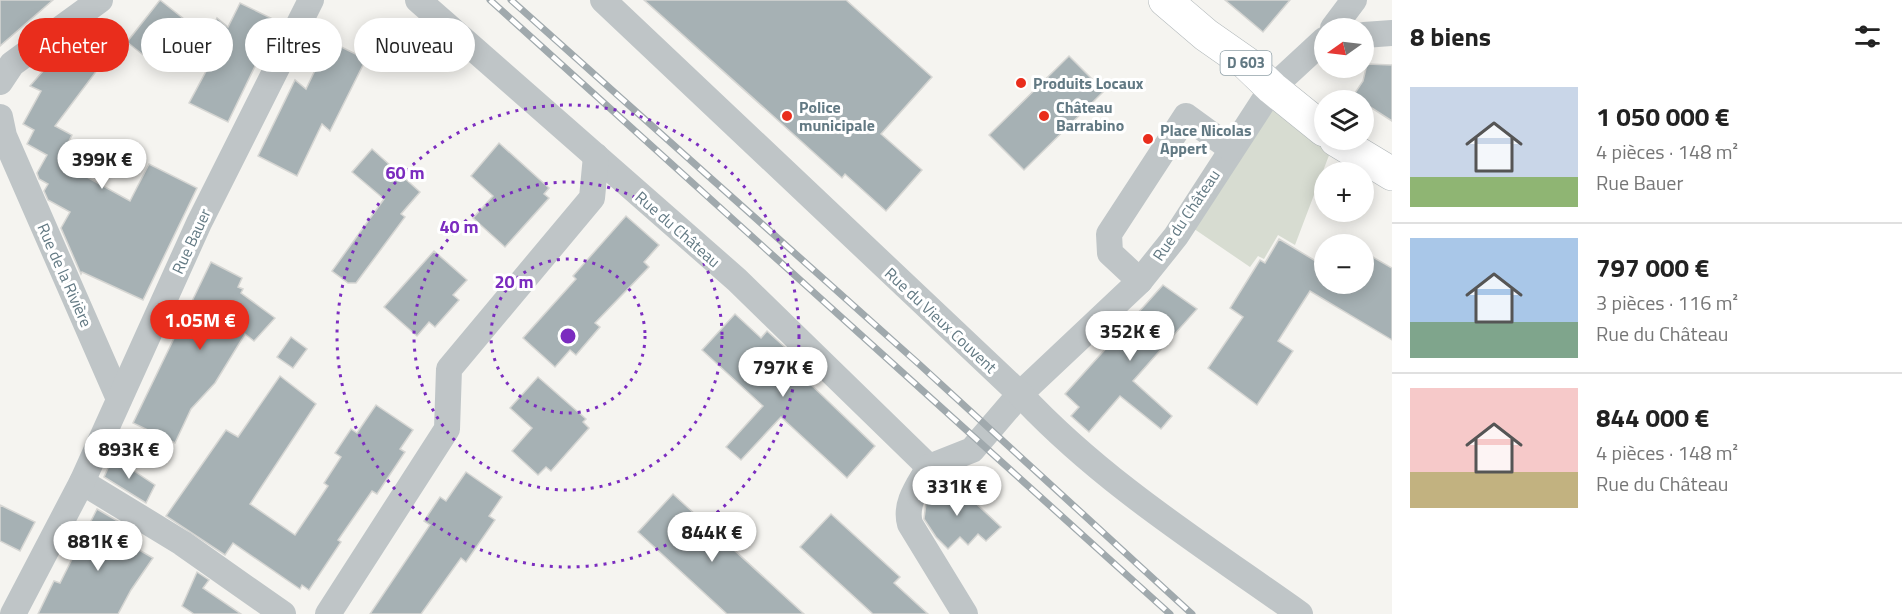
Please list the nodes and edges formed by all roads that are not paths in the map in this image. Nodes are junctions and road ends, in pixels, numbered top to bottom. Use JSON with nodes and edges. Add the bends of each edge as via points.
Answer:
{"nodes":[{"id":1,"x":100,"y":0,"type":"edge"},
{"id":2,"x":311,"y":0,"type":"edge"},
{"id":3,"x":418,"y":0,"type":"edge"},
{"id":4,"x":603,"y":0,"type":"edge"},
{"id":5,"x":1165,"y":0,"type":"edge"},
{"id":6,"x":1354,"y":0,"type":"edge"},
{"id":7,"x":1340,"y":18,"type":"edge"},
{"id":8,"x":1392,"y":33,"type":"edge"},
{"id":9,"x":1374,"y":34,"type":"edge"},
{"id":10,"x":1314,"y":49,"type":"edge"},
{"id":11,"x":0,"y":82,"type":"edge"},
{"id":12,"x":1272,"y":88,"type":"junction"},
{"id":13,"x":0,"y":117,"type":"edge"},
{"id":14,"x":1314,"y":122,"type":"edge"},
{"id":15,"x":1230,"y":148,"type":"junction"},
{"id":16,"x":1352,"y":150,"type":"edge"},
{"id":17,"x":596,"y":156,"type":"junction"},
{"id":18,"x":1392,"y":174,"type":"edge"},
{"id":19,"x":1140,"y":281,"type":"junction"},
{"id":20,"x":1020,"y":394,"type":"junction"},
{"id":21,"x":119,"y":399,"type":"junction"},
{"id":22,"x":929,"y":467,"type":"junction"},
{"id":23,"x":82,"y":482,"type":"junction"},
{"id":24,"x":13,"y":614,"type":"edge"},
{"id":25,"x":283,"y":614,"type":"edge"},
{"id":26,"x":328,"y":614,"type":"edge"},
{"id":27,"x":965,"y":614,"type":"edge"},
{"id":28,"x":1300,"y":614,"type":"edge"}],
"edges":[{"from":1,"to":11,"type":"street","via":[[12,64]]},
{"from":2,"to":21,"type":"street","name":"Rue Bauer","via":[[199,223]]},
{"from":3,"to":17,"type":"street","name":"Rue du Château"},
{"from":4,"to":20,"type":"street","name":"Rue du Vieux Couvent"},
{"from":5,"to":12,"type":"main road","number":"D 603"},
{"from":6,"to":7,"type":"street"},
{"from":8,"to":9,"type":"street"},
{"from":10,"to":12,"type":"street","name":"Rue du Château"},
{"from":12,"to":14,"type":"main road","number":"D 603"},
{"from":12,"to":15,"type":"street","name":"Rue du Château"},
{"from":13,"to":21,"type":"street","name":"Rue de la Rivière","via":[[4,136]]},
{"from":15,"to":19,"type":"street","name":"Rue du Château","via":[[1176,236]]},
{"from":15,"to":19,"type":"street","via":[[1186,116],[1109,234],[1110,252]]},
{"from":16,"to":18,"type":"main road"},
{"from":17,"to":22,"type":"street","name":"Rue du Château","via":[[736,280]]},
{"from":17,"to":26,"type":"street","via":[[592,198],[448,369],[447,429]]},
{"from":19,"to":20,"type":"street","name":"Rue du Château"},
{"from":20,"to":22,"type":"street","name":"Rue du Château","via":[[972,450]]},
{"from":20,"to":28,"type":"street","name":"Rue du Vieux Couvent","via":[[1057,433],[1122,489]]},
{"from":21,"to":23,"type":"street","name":"Rue Bauer"},
{"from":22,"to":27,"type":"street","via":[[907,514]]},
{"from":23,"to":24,"type":"street","name":"Rue Bauer"},
{"from":23,"to":25,"type":"street","via":[[182,543]]}]}
